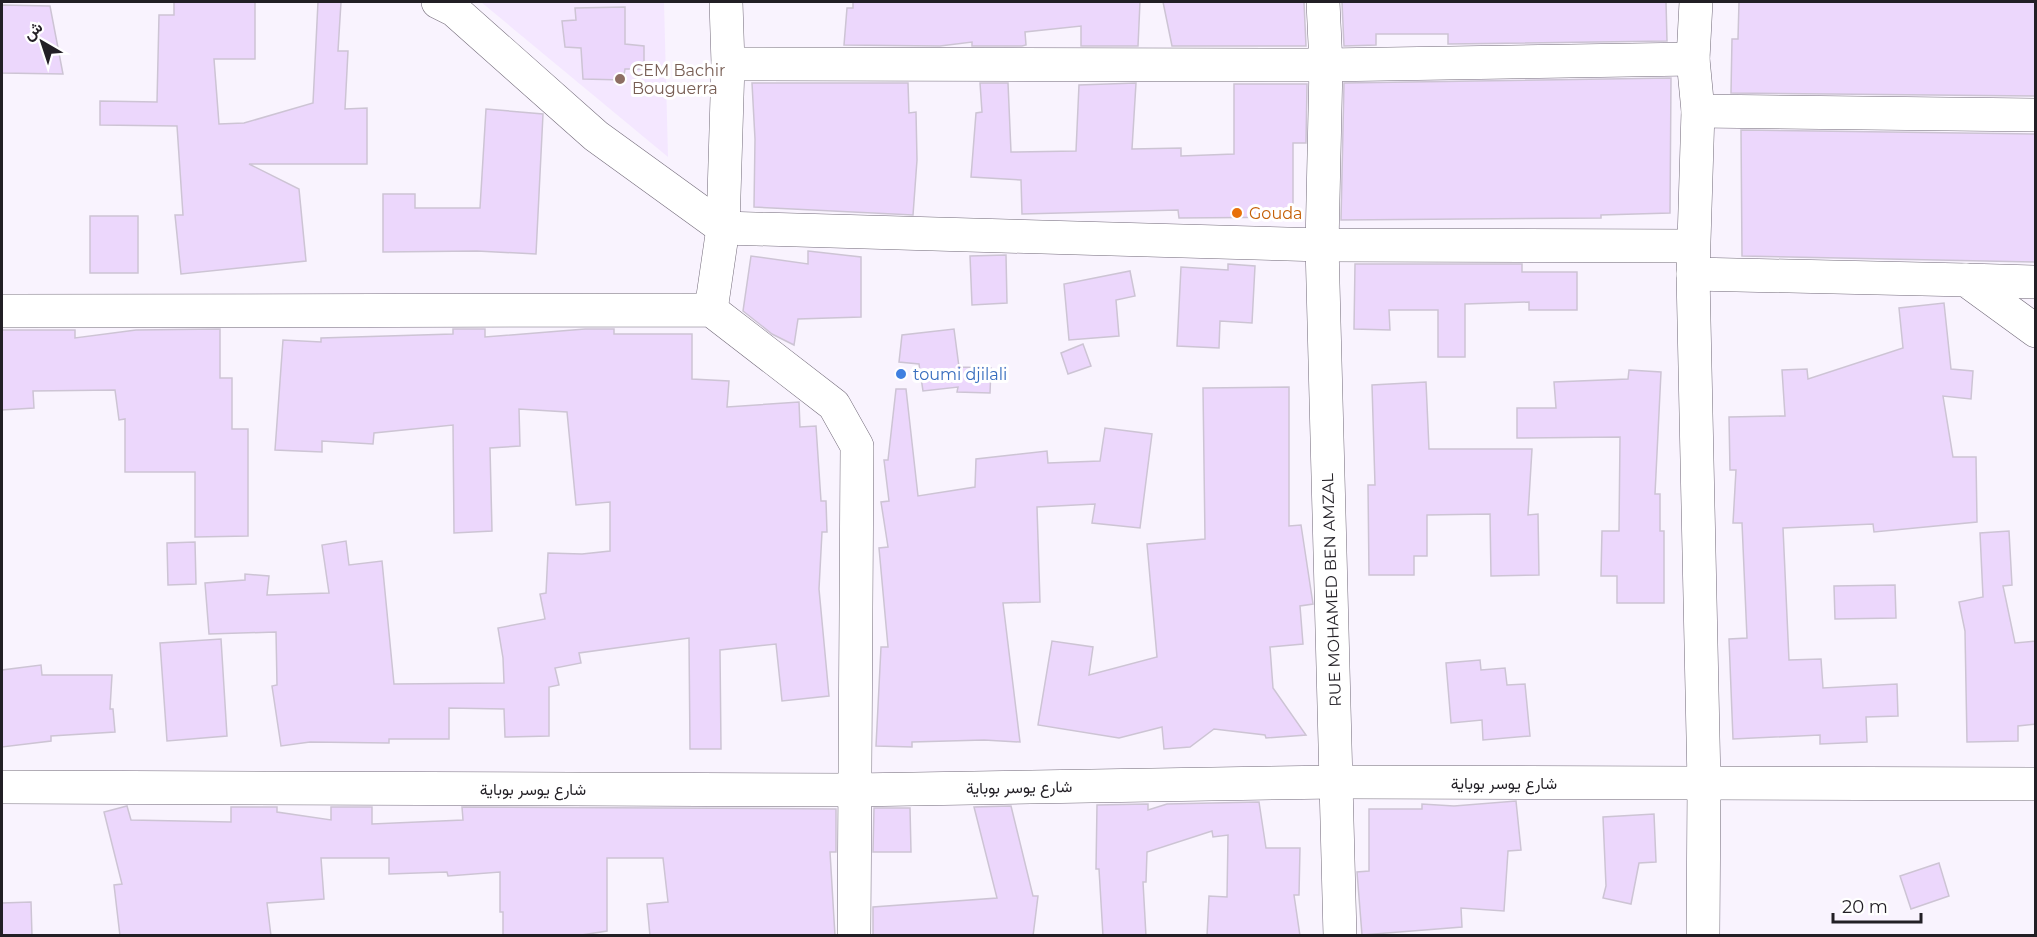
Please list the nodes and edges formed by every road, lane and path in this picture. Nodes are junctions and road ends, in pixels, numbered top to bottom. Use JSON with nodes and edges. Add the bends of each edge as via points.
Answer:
{"nodes":[{"id":1,"x":438,"y":2,"type":"edge"},
{"id":2,"x":726,"y":2,"type":"edge"},
{"id":3,"x":1323,"y":2,"type":"edge"},
{"id":4,"x":1695,"y":2,"type":"edge"},
{"id":5,"x":1694,"y":58,"type":"junction"},
{"id":6,"x":728,"y":64,"type":"junction"},
{"id":7,"x":1326,"y":65,"type":"junction"},
{"id":8,"x":1698,"y":111,"type":"junction"},
{"id":9,"x":2036,"y":115,"type":"edge"},
{"id":10,"x":723,"y":228,"type":"junction"},
{"id":11,"x":1322,"y":245,"type":"junction"},
{"id":12,"x":1693,"y":260,"type":"junction"},
{"id":13,"x":1966,"y":280,"type":"junction"},
{"id":14,"x":2036,"y":282,"type":"edge"},
{"id":15,"x":711,"y":310,"type":"junction"},
{"id":16,"x":2,"y":311,"type":"edge"},
{"id":17,"x":2036,"y":331,"type":"edge"},
{"id":18,"x":1336,"y":782,"type":"junction"},
{"id":19,"x":1704,"y":783,"type":"junction"},
{"id":20,"x":2036,"y":783,"type":"edge"},
{"id":21,"x":2,"y":787,"type":"edge"},
{"id":22,"x":854,"y":790,"type":"junction"},
{"id":23,"x":854,"y":936,"type":"edge"},
{"id":24,"x":1340,"y":936,"type":"edge"},
{"id":25,"x":1703,"y":936,"type":"edge"}],
"edges":[{"from":1,"to":10,"type":"street","via":[[454,10],[596,136]]},
{"from":2,"to":6,"type":"street"},
{"from":3,"to":7,"type":"street","name":"RUE MOHAMED BEN AMZAL"},
{"from":4,"to":5,"type":"street"},
{"from":5,"to":7,"type":"street"},
{"from":5,"to":8,"type":"street"},
{"from":6,"to":7,"type":"street"},
{"from":6,"to":10,"type":"street"},
{"from":7,"to":11,"type":"street","name":"RUE MOHAMED BEN AMZAL"},
{"from":8,"to":9,"type":"street"},
{"from":8,"to":12,"type":"street"},
{"from":10,"to":11,"type":"street"},
{"from":10,"to":15,"type":"street"},
{"from":11,"to":12,"type":"street"},
{"from":11,"to":18,"type":"street","name":"RUE MOHAMED BEN AMZAL"},
{"from":12,"to":13,"type":"street"},
{"from":12,"to":19,"type":"street"},
{"from":13,"to":14,"type":"street"},
{"from":13,"to":17,"type":"street"},
{"from":15,"to":16,"type":"street"},
{"from":15,"to":22,"type":"street","via":[[834,405],[857,446]]},
{"from":18,"to":19,"type":"street","name":"شارع يوسر بوباية"},
{"from":18,"to":22,"type":"street","name":"شارع يوسر بوباية"},
{"from":18,"to":24,"type":"street","name":"RUE MOHAMED BEN AMZAL"},
{"from":19,"to":20,"type":"street","name":"شارع يوسر بوباية"},
{"from":19,"to":25,"type":"street"},
{"from":21,"to":22,"type":"street","name":"شارع يوسر بوباية"},
{"from":22,"to":23,"type":"street"}]}
